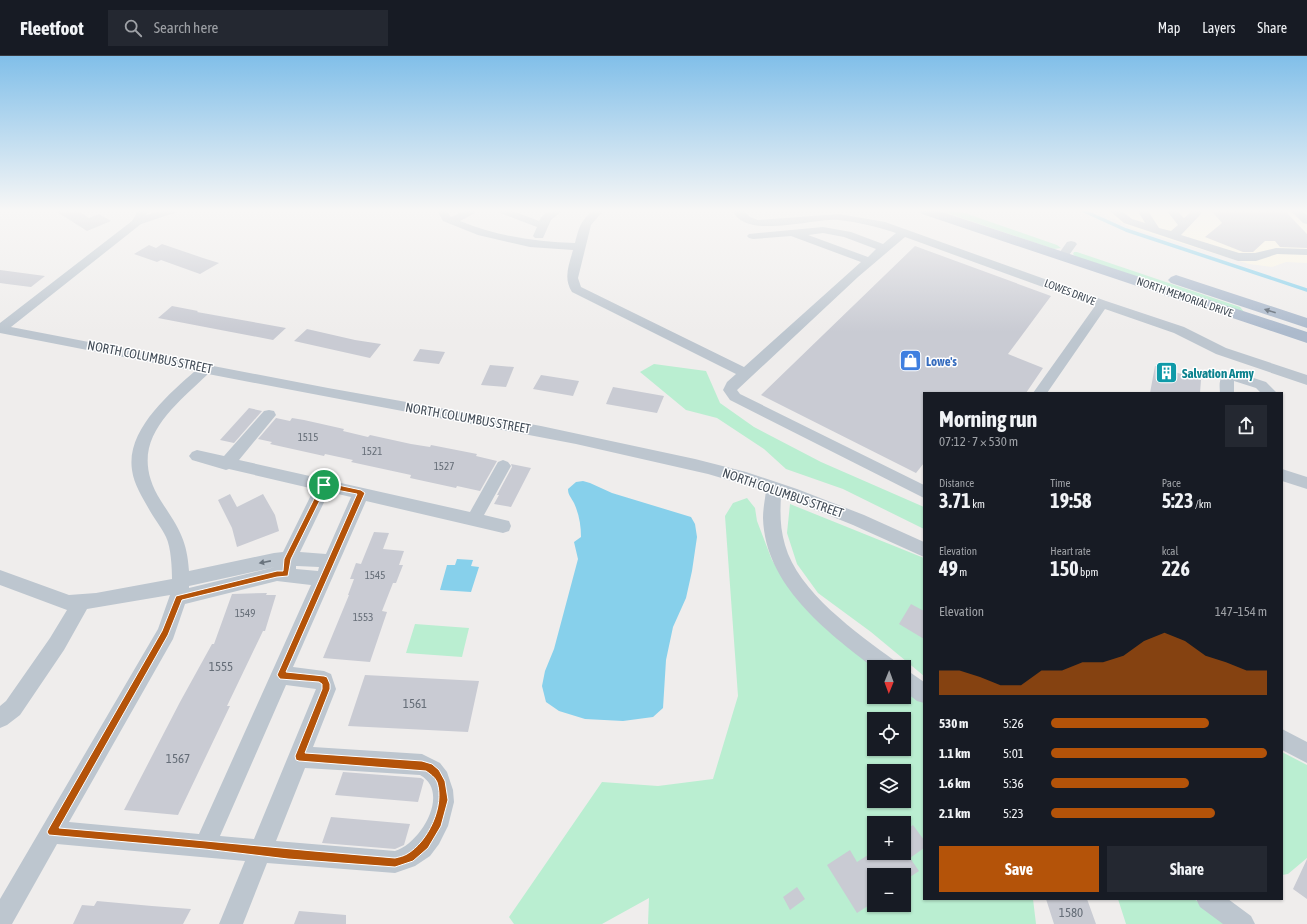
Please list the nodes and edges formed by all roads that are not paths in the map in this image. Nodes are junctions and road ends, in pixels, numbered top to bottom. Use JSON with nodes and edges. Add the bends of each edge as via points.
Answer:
{"nodes":[{"id":1,"x":97,"y":252,"type":"edge"},
{"id":2,"x":578,"y":252,"type":"edge"},
{"id":3,"x":843,"y":252,"type":"edge"},
{"id":4,"x":880,"y":252,"type":"edge"},
{"id":5,"x":958,"y":252,"type":"edge"},
{"id":6,"x":1070,"y":252,"type":"edge"},
{"id":7,"x":1072,"y":252,"type":"edge"},
{"id":8,"x":1221,"y":252,"type":"edge"},
{"id":9,"x":1274,"y":252,"type":"edge"},
{"id":10,"x":1292,"y":252,"type":"edge"},
{"id":11,"x":1307,"y":252,"type":"edge"},
{"id":12,"x":869,"y":261,"type":"junction"},
{"id":13,"x":1100,"y":269,"type":"junction"},
{"id":14,"x":1102,"y":304,"type":"junction"},
{"id":15,"x":1307,"y":323,"type":"edge"},
{"id":16,"x":0,"y":329,"type":"edge"},
{"id":17,"x":1307,"y":338,"type":"edge"},
{"id":18,"x":1307,"y":353,"type":"edge"},
{"id":19,"x":206,"y":368,"type":"junction"},
{"id":20,"x":745,"y":373,"type":"junction"},
{"id":21,"x":1307,"y":380,"type":"edge"},
{"id":22,"x":1041,"y":392,"type":"edge"},
{"id":23,"x":1227,"y":392,"type":"edge"},
{"id":24,"x":1269,"y":392,"type":"edge"},
{"id":25,"x":269,"y":415,"type":"dead end"},
{"id":26,"x":196,"y":456,"type":"dead end"},
{"id":27,"x":226,"y":464,"type":"junction"},
{"id":28,"x":503,"y":466,"type":"dead end"},
{"id":29,"x":1283,"y":475,"type":"edge"},
{"id":30,"x":1307,"y":483,"type":"edge"},
{"id":31,"x":324,"y":485,"type":"junction"},
{"id":32,"x":774,"y":488,"type":"junction"},
{"id":33,"x":923,"y":491,"type":"edge"},
{"id":34,"x":361,"y":493,"type":"junction"},
{"id":35,"x":474,"y":519,"type":"junction"},
{"id":36,"x":503,"y":526,"type":"dead end"},
{"id":37,"x":923,"y":550,"type":"edge"},
{"id":38,"x":331,"y":561,"type":"junction"},
{"id":39,"x":287,"y":567,"type":"junction"},
{"id":40,"x":0,"y":577,"type":"edge"},
{"id":41,"x":324,"y":579,"type":"junction"},
{"id":42,"x":181,"y":588,"type":"junction"},
{"id":43,"x":82,"y":602,"type":"junction"},
{"id":44,"x":879,"y":660,"type":"edge"},
{"id":45,"x":280,"y":675,"type":"junction"},
{"id":46,"x":911,"y":684,"type":"edge"},
{"id":47,"x":923,"y":693,"type":"edge"},
{"id":48,"x":0,"y":718,"type":"edge"},
{"id":49,"x":1283,"y":741,"type":"edge"},
{"id":50,"x":1307,"y":753,"type":"edge"},
{"id":51,"x":299,"y":756,"type":"junction"},
{"id":52,"x":52,"y":832,"type":"junction"},
{"id":53,"x":205,"y":845,"type":"junction"},
{"id":54,"x":260,"y":851,"type":"junction"},
{"id":55,"x":1209,"y":900,"type":"edge"},
{"id":56,"x":0,"y":922,"type":"edge"},
{"id":57,"x":231,"y":924,"type":"edge"},
{"id":58,"x":1244,"y":924,"type":"edge"}],
"edges":[{"from":1,"to":16,"type":"street"},
{"from":2,"to":20,"type":"street","via":[[572,278],[576,289]]},
{"from":3,"to":12,"type":"street"},
{"from":4,"to":12,"type":"street"},
{"from":5,"to":14,"type":"street","name":"LOWES DRIVE"},
{"from":6,"to":13,"type":"main road","name":"NORTH MEMORIAL DRIVE"},
{"from":15,"to":7,"type":"main road","name":"NORTH MEMORIAL DRIVE","one_way":true},
{"from":8,"to":9,"type":"street","via":[[1247,258]]},
{"from":10,"to":11,"type":"street"},
{"from":12,"to":20,"type":"street"},
{"from":13,"to":17,"type":"main road","name":"NORTH MEMORIAL DRIVE"},
{"from":13,"to":18,"type":"main road","via":[[1148,290],[1285,338]]},
{"from":14,"to":21,"type":"street","name":"LOWES DRIVE","via":[[1179,330],[1221,351]]},
{"from":14,"to":22,"type":"street"},
{"from":16,"to":19,"type":"street","name":"NORTH COLUMBUS STREET"},
{"from":19,"to":32,"type":"street","name":"NORTH COLUMBUS STREET","via":[[608,445],[688,463]]},
{"from":19,"to":42,"type":"street","via":[[148,430],[141,448],[140,476],[147,494],[175,538],[181,564]]},
{"from":20,"to":33,"type":"street","via":[[730,390],[735,397]]},
{"from":23,"to":24,"type":"street","via":[[1226,380],[1232,376],[1261,385]]},
{"from":25,"to":27,"type":"street"},
{"from":26,"to":27,"type":"street"},
{"from":27,"to":31,"type":"street"},
{"from":28,"to":35,"type":"street"},
{"from":29,"to":30,"type":"street"},
{"from":31,"to":34,"type":"street"},
{"from":31,"to":39,"type":"street"},
{"from":32,"to":37,"type":"street","name":"NORTH COLUMBUS STREET","via":[[864,522]]},
{"from":32,"to":44,"type":"street","via":[[770,505],[775,540],[791,578],[818,611]]},
{"from":34,"to":35,"type":"street"},
{"from":34,"to":38,"type":"street"},
{"from":35,"to":36,"type":"street"},
{"from":38,"to":39,"type":"street"},
{"from":38,"to":41,"type":"street"},
{"from":39,"to":41,"type":"street"},
{"from":39,"to":42,"type":"street","via":[[277,574]]},
{"from":40,"to":43,"type":"street","via":[[69,603]]},
{"from":41,"to":45,"type":"street"},
{"from":42,"to":43,"type":"street"},
{"from":42,"to":52,"type":"street","via":[[166,632]]},
{"from":43,"to":48,"type":"street","via":[[13,708]]},
{"from":45,"to":51,"type":"street","via":[[319,678],[326,684]]},
{"from":45,"to":53,"type":"street"},
{"from":46,"to":47,"type":"street"},
{"from":49,"to":50,"type":"street"},
{"from":51,"to":54,"type":"street"},
{"from":51,"to":54,"type":"street","via":[[428,767],[441,781],[443,800],[437,826],[425,845],[410,858],[395,862]]},
{"from":52,"to":53,"type":"street"},
{"from":52,"to":56,"type":"street"},
{"from":53,"to":54,"type":"street"},
{"from":54,"to":57,"type":"street"},
{"from":55,"to":58,"type":"street"}]}
